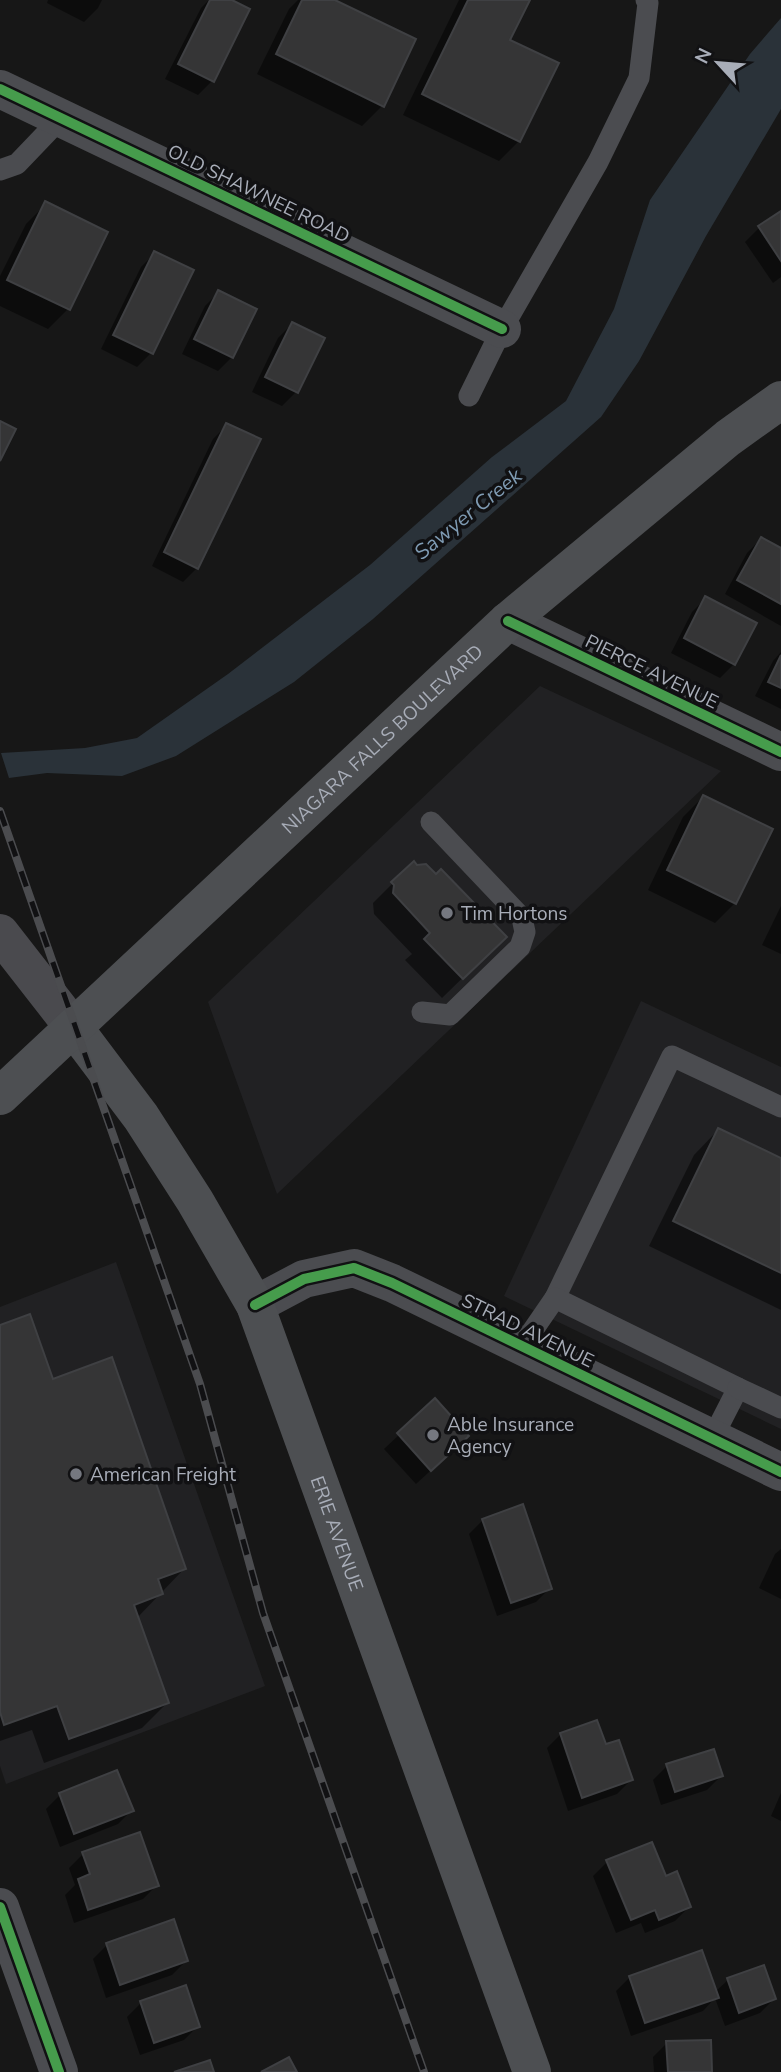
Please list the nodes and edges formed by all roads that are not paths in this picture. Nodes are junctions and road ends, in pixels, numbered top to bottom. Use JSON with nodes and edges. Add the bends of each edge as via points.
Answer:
{"nodes":[{"id":1,"x":646,"y":0,"type":"edge"},
{"id":2,"x":0,"y":89,"type":"edge"},
{"id":3,"x":61,"y":118,"type":"junction"},
{"id":4,"x":0,"y":170,"type":"edge"},
{"id":5,"x":502,"y":329,"type":"junction"},
{"id":6,"x":469,"y":396,"type":"dead end"},
{"id":7,"x":781,"y":400,"type":"edge"},
{"id":8,"x":508,"y":621,"type":"junction"},
{"id":9,"x":781,"y":752,"type":"edge"},
{"id":10,"x":430,"y":822,"type":"dead end"},
{"id":11,"x":0,"y":933,"type":"edge"},
{"id":12,"x":422,"y":1012,"type":"dead end"},
{"id":13,"x":75,"y":1028,"type":"junction"},
{"id":14,"x":0,"y":1096,"type":"edge"},
{"id":15,"x":781,"y":1107,"type":"edge"},
{"id":16,"x":555,"y":1298,"type":"junction"},
{"id":17,"x":255,"y":1305,"type":"junction"},
{"id":18,"x":522,"y":1346,"type":"junction"},
{"id":19,"x":738,"y":1388,"type":"junction"},
{"id":20,"x":781,"y":1408,"type":"edge"},
{"id":21,"x":712,"y":1438,"type":"junction"},
{"id":22,"x":781,"y":1472,"type":"edge"},
{"id":23,"x":0,"y":1907,"type":"edge"},
{"id":24,"x":59,"y":2072,"type":"edge"},
{"id":25,"x":532,"y":2072,"type":"edge"}],
"edges":[{"from":1,"to":5,"type":"lane","via":[[639,78],[598,162]]},
{"from":2,"to":3,"type":"street","name":"OLD SHAWNEE ROAD"},
{"from":3,"to":4,"type":"lane","via":[[17,164]]},
{"from":3,"to":5,"type":"street","name":"OLD SHAWNEE ROAD"},
{"from":5,"to":6,"type":"lane"},
{"from":7,"to":8,"type":"main road","name":"NIAGARA FALLS BOULEVARD","via":[[728,438]]},
{"from":8,"to":9,"type":"street","name":"PIERCE AVENUE"},
{"from":8,"to":13,"type":"main road","name":"NIAGARA FALLS BOULEVARD"},
{"from":10,"to":12,"type":"lane","via":[[522,918],[526,932],[520,947],[450,1015]]},
{"from":11,"to":13,"type":"main road"},
{"from":13,"to":14,"type":"main road","name":"NIAGARA FALLS BOULEVARD"},
{"from":13,"to":17,"type":"main road","name":"ERIE AVENUE","via":[[141,1117]]},
{"from":15,"to":16,"type":"lane","via":[[672,1056]]},
{"from":16,"to":18,"type":"lane"},
{"from":16,"to":19,"type":"lane"},
{"from":17,"to":18,"type":"street","name":"STRAD AVENUE","via":[[304,1279],[354,1268]]},
{"from":17,"to":25,"type":"main road","name":"ERIE AVENUE"},
{"from":18,"to":21,"type":"street","name":"STRAD AVENUE"},
{"from":19,"to":20,"type":"lane"},
{"from":19,"to":21,"type":"lane"},
{"from":21,"to":22,"type":"street","name":"STRAD AVENUE"},
{"from":23,"to":24,"type":"street"}]}
